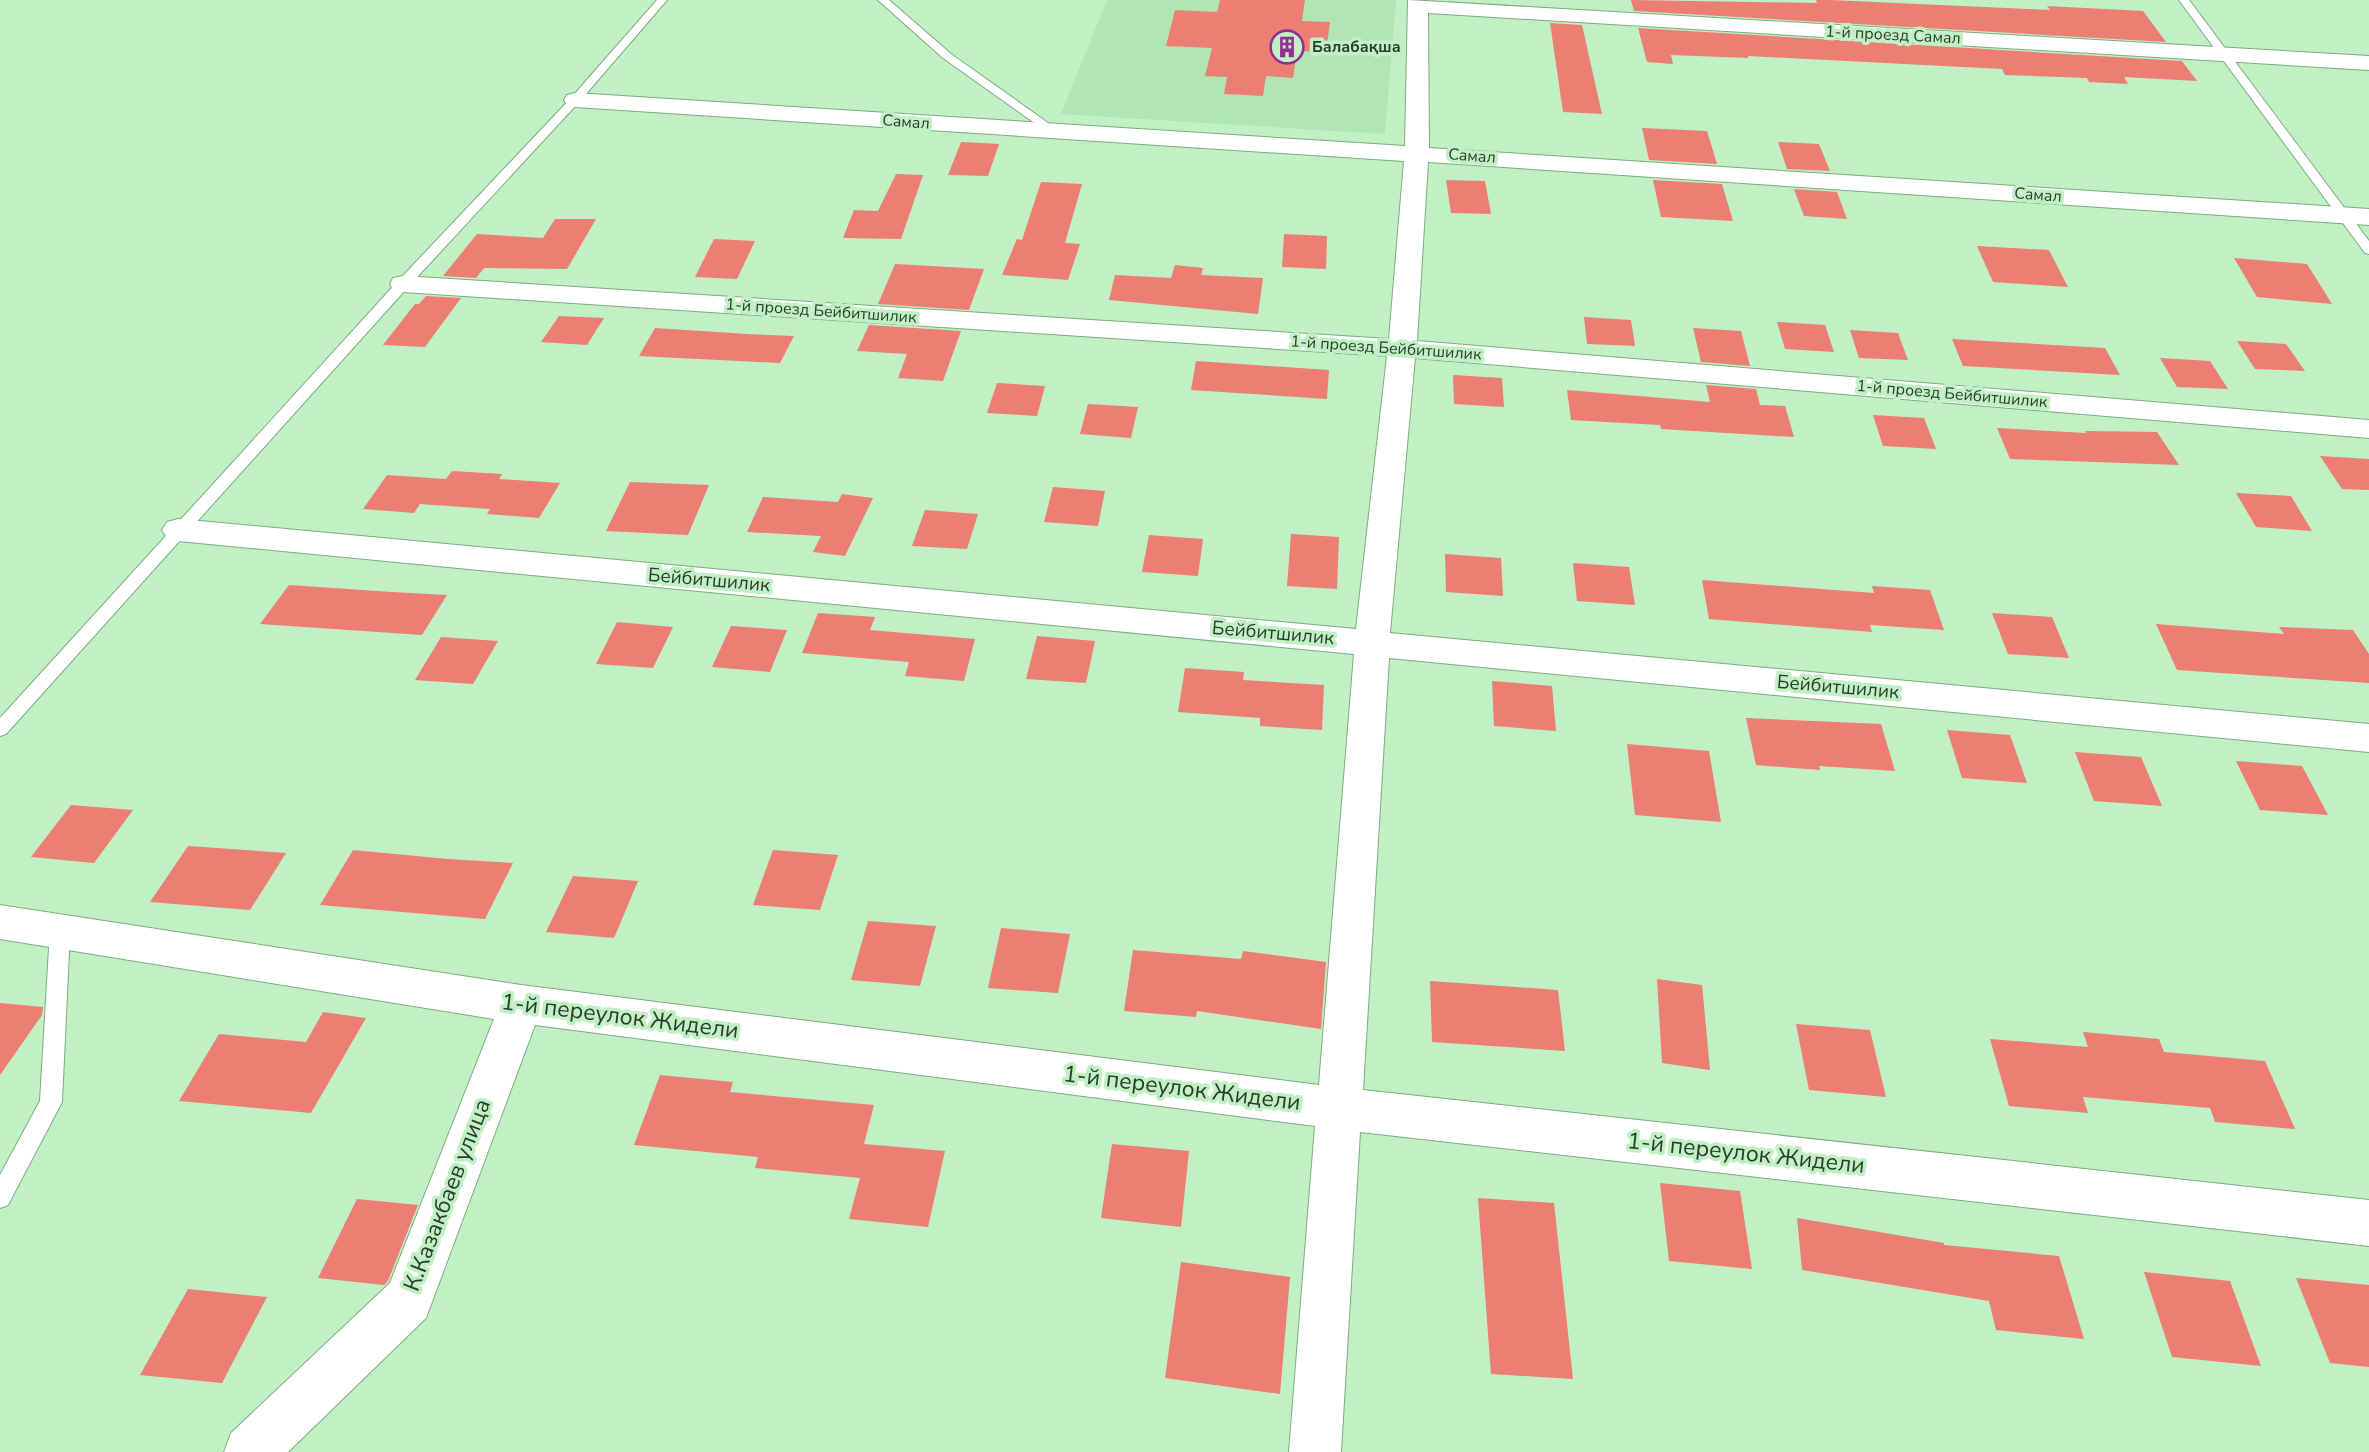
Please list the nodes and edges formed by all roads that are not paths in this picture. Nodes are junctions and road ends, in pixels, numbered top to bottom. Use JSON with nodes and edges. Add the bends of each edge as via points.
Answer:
{"nodes":[{"id":1,"x":662,"y":0,"type":"edge"},
{"id":2,"x":883,"y":0,"type":"edge"},
{"id":3,"x":2184,"y":0,"type":"edge"},
{"id":4,"x":1418,"y":3,"type":"edge"},
{"id":5,"x":2227,"y":55,"type":"junction"},
{"id":6,"x":2369,"y":63,"type":"edge"},
{"id":7,"x":575,"y":100,"type":"junction"},
{"id":8,"x":1054,"y":132,"type":"junction"},
{"id":9,"x":1417,"y":152,"type":"junction"},
{"id":10,"x":2342,"y":215,"type":"junction"},
{"id":11,"x":2369,"y":217,"type":"edge"},
{"id":12,"x":2369,"y":250,"type":"edge"},
{"id":13,"x":402,"y":284,"type":"junction"},
{"id":14,"x":1402,"y":348,"type":"junction"},
{"id":15,"x":2369,"y":429,"type":"edge"},
{"id":16,"x":178,"y":530,"type":"junction"},
{"id":17,"x":1372,"y":643,"type":"junction"},
{"id":18,"x":0,"y":729,"type":"edge"},
{"id":19,"x":2369,"y":738,"type":"edge"},
{"id":20,"x":0,"y":922,"type":"edge"},
{"id":21,"x":60,"y":931,"type":"junction"},
{"id":22,"x":521,"y":1004,"type":"junction"},
{"id":23,"x":1338,"y":1108,"type":"junction"},
{"id":24,"x":0,"y":1197,"type":"edge"},
{"id":25,"x":2369,"y":1223,"type":"edge"},
{"id":26,"x":250,"y":1452,"type":"edge"},
{"id":27,"x":1315,"y":1452,"type":"edge"}],
"edges":[{"from":1,"to":7,"type":"lane"},
{"from":2,"to":8,"type":"lane","via":[[947,56]]},
{"from":3,"to":5,"type":"lane"},
{"from":4,"to":5,"type":"street","name":"1-й проезд Самал"},
{"from":4,"to":9,"type":"street"},
{"from":5,"to":6,"type":"street","name":"1-й проезд Самал"},
{"from":5,"to":10,"type":"lane"},
{"from":7,"to":8,"type":"street","name":"Самал"},
{"from":7,"to":13,"type":"lane"},
{"from":8,"to":9,"type":"street","name":"Самал"},
{"from":9,"to":10,"type":"street","name":"Самал"},
{"from":9,"to":14,"type":"street"},
{"from":10,"to":11,"type":"street","name":"Самал"},
{"from":10,"to":12,"type":"lane"},
{"from":13,"to":14,"type":"street","name":"1-й проезд Бейбитшилик"},
{"from":13,"to":16,"type":"lane"},
{"from":14,"to":15,"type":"street","name":"1-й проезд Бейбитшилик"},
{"from":14,"to":17,"type":"street"},
{"from":16,"to":17,"type":"street","name":"Бейбитшилик"},
{"from":16,"to":18,"type":"lane"},
{"from":17,"to":19,"type":"street","name":"Бейбитшилик"},
{"from":17,"to":23,"type":"street"},
{"from":20,"to":21,"type":"street","name":"1-й переулок Жидели"},
{"from":21,"to":22,"type":"street","name":"1-й переулок Жидели"},
{"from":21,"to":24,"type":"lane","via":[[51,1102]]},
{"from":22,"to":23,"type":"street","name":"1-й переулок Жидели"},
{"from":22,"to":26,"type":"street","name":"К.Казакбаев улица","via":[[408,1300]]},
{"from":23,"to":25,"type":"street","name":"1-й переулок Жидели"},
{"from":23,"to":27,"type":"street"}]}
